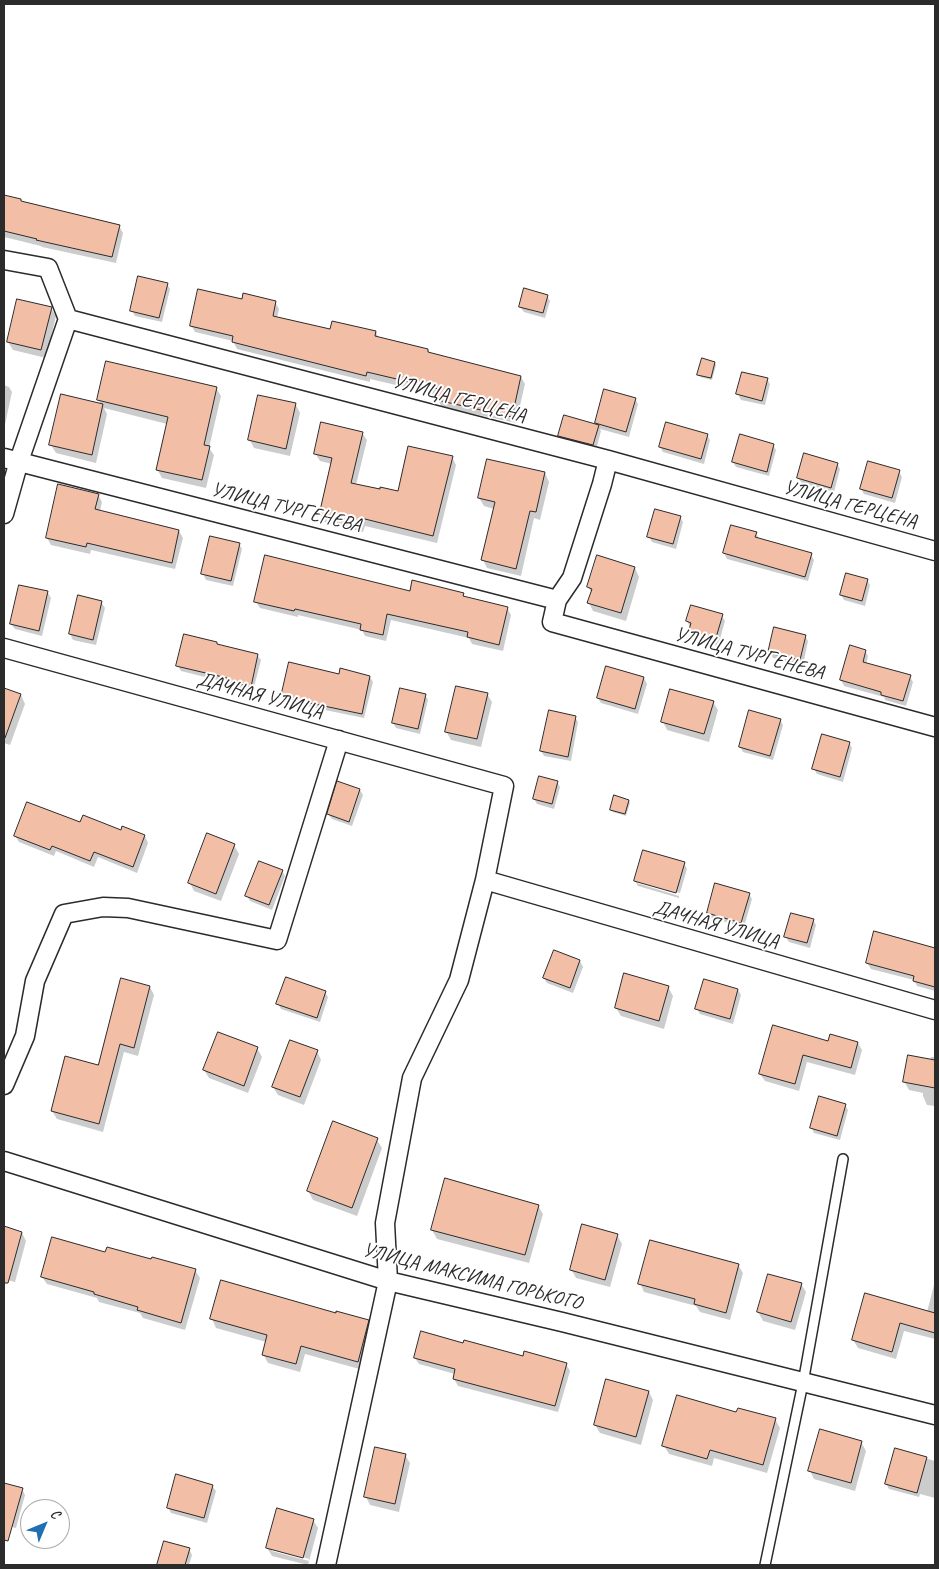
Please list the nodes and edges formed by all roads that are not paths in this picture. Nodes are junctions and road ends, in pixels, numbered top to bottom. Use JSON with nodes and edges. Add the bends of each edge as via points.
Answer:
{"nodes":[{"id":1,"x":4,"y":260,"type":"edge"},
{"id":2,"x":68,"y":319,"type":"junction"},
{"id":3,"x":12,"y":460,"type":"edge"},
{"id":4,"x":608,"y":460,"type":"junction"},
{"id":5,"x":4,"y":514,"type":"edge"},
{"id":6,"x":935,"y":551,"type":"edge"},
{"id":7,"x":557,"y":600,"type":"junction"},
{"id":8,"x":4,"y":648,"type":"edge"},
{"id":9,"x":935,"y":727,"type":"edge"},
{"id":10,"x":340,"y":740,"type":"junction"},
{"id":11,"x":485,"y":880,"type":"junction"},
{"id":12,"x":935,"y":1010,"type":"edge"},
{"id":13,"x":4,"y":1085,"type":"edge"},
{"id":14,"x":843,"y":1159,"type":"dead end"},
{"id":15,"x":4,"y":1160,"type":"edge"},
{"id":16,"x":388,"y":1281,"type":"junction"},
{"id":17,"x":802,"y":1383,"type":"junction"},
{"id":18,"x":935,"y":1415,"type":"edge"},
{"id":19,"x":326,"y":1565,"type":"edge"},
{"id":20,"x":765,"y":1565,"type":"edge"}],
"edges":[{"from":1,"to":2,"type":"street","via":[[48,268]]},
{"from":2,"to":3,"type":"street"},
{"from":2,"to":4,"type":"street","name":"УЛИЦА ГЕРЦЕНА"},
{"from":3,"to":5,"type":"street"},
{"from":3,"to":7,"type":"street","name":"УЛИЦА ТУРГЕНЕВА"},
{"from":4,"to":6,"type":"street","name":"УЛИЦА ГЕРЦЕНА"},
{"from":4,"to":7,"type":"street","via":[[572,578]]},
{"from":7,"to":9,"type":"street","name":"УЛИЦА ТУРГЕНЕВА","via":[[552,622]]},
{"from":8,"to":10,"type":"street","name":"ДАЧНАЯ УЛИЦА"},
{"from":10,"to":11,"type":"street","name":"ДАЧНАЯ УЛИЦА","via":[[504,786]]},
{"from":10,"to":13,"type":"street","via":[[277,940],[128,908],[103,907],[64,914],[35,981],[24,1036]]},
{"from":11,"to":12,"type":"street","name":"ДАЧНАЯ УЛИЦА"},
{"from":11,"to":16,"type":"street","via":[[459,980],[412,1078],[385,1223]]},
{"from":14,"to":17,"type":"lane"},
{"from":15,"to":16,"type":"street","name":"УЛИЦА МАКСИМА ГОРЬКОГО"},
{"from":16,"to":17,"type":"street","name":"УЛИЦА МАКСИМА ГОРЬКОГО"},
{"from":16,"to":19,"type":"street"},
{"from":17,"to":18,"type":"street","name":"УЛИЦА МАКСИМА ГОРЬКОГО"},
{"from":17,"to":20,"type":"lane"}]}
